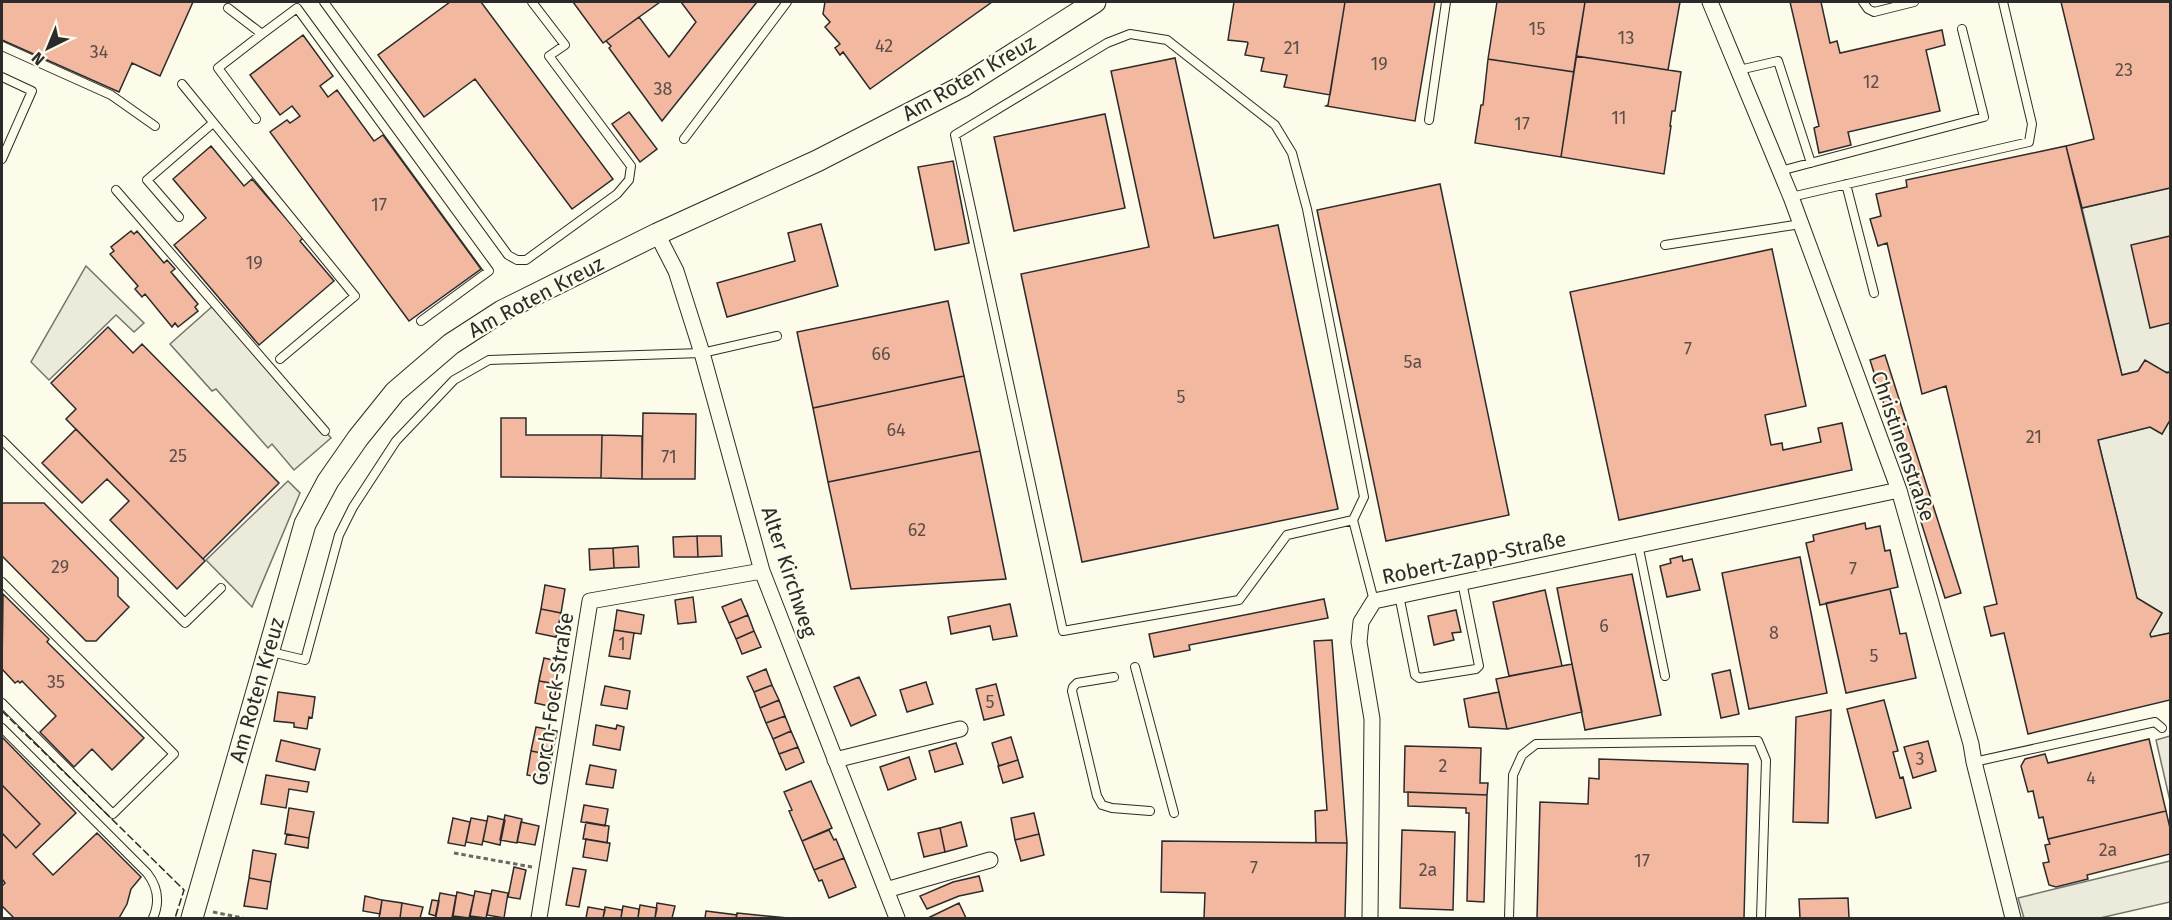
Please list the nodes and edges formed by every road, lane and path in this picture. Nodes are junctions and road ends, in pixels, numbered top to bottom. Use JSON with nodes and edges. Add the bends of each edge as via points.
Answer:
{"nodes":[{"id":1,"x":324,"y":2,"type":"edge"},
{"id":2,"x":532,"y":2,"type":"edge"},
{"id":3,"x":787,"y":2,"type":"edge"},
{"id":4,"x":1095,"y":2,"type":"edge"},
{"id":5,"x":1446,"y":2,"type":"edge"},
{"id":6,"x":1710,"y":2,"type":"edge"},
{"id":7,"x":1863,"y":2,"type":"edge"},
{"id":8,"x":1914,"y":2,"type":"edge"},
{"id":9,"x":2003,"y":2,"type":"edge"},
{"id":10,"x":228,"y":8,"type":"dead end"},
{"id":11,"x":1962,"y":29,"type":"dead end"},
{"id":12,"x":262,"y":34,"type":"junction"},
{"id":13,"x":2,"y":46,"type":"edge"},
{"id":14,"x":1738,"y":70,"type":"junction"},
{"id":15,"x":2,"y":77,"type":"edge"},
{"id":16,"x":182,"y":84,"type":"dead end"},
{"id":17,"x":256,"y":119,"type":"dead end"},
{"id":18,"x":1429,"y":120,"type":"dead end"},
{"id":19,"x":213,"y":123,"type":"junction"},
{"id":20,"x":156,"y":126,"type":"dead end"},
{"id":21,"x":684,"y":139,"type":"dead end"},
{"id":22,"x":2,"y":159,"type":"edge"},
{"id":23,"x":1811,"y":163,"type":"junction"},
{"id":24,"x":1780,"y":171,"type":"junction"},
{"id":25,"x":1846,"y":184,"type":"junction"},
{"id":26,"x":116,"y":190,"type":"dead end"},
{"id":27,"x":1791,"y":197,"type":"junction"},
{"id":28,"x":179,"y":217,"type":"dead end"},
{"id":29,"x":1801,"y":224,"type":"junction"},
{"id":30,"x":657,"y":234,"type":"junction"},
{"id":31,"x":1665,"y":245,"type":"dead end"},
{"id":32,"x":1874,"y":293,"type":"dead end"},
{"id":33,"x":421,"y":321,"type":"dead end"},
{"id":34,"x":777,"y":336,"type":"dead end"},
{"id":35,"x":702,"y":353,"type":"junction"},
{"id":36,"x":280,"y":359,"type":"dead end"},
{"id":37,"x":325,"y":431,"type":"dead end"},
{"id":38,"x":2,"y":440,"type":"edge"},
{"id":39,"x":1899,"y":490,"type":"junction"},
{"id":40,"x":1353,"y":520,"type":"junction"},
{"id":41,"x":1638,"y":544,"type":"junction"},
{"id":42,"x":762,"y":571,"type":"junction"},
{"id":43,"x":2,"y":582,"type":"edge"},
{"id":44,"x":1462,"y":582,"type":"junction"},
{"id":45,"x":221,"y":588,"type":"dead end"},
{"id":46,"x":1400,"y":595,"type":"junction"},
{"id":47,"x":1374,"y":601,"type":"junction"},
{"id":48,"x":268,"y":651,"type":"junction"},
{"id":49,"x":1135,"y":667,"type":"dead end"},
{"id":50,"x":1665,"y":676,"type":"dead end"},
{"id":51,"x":1114,"y":677,"type":"dead end"},
{"id":52,"x":2,"y":703,"type":"edge"},
{"id":53,"x":2,"y":728,"type":"edge"},
{"id":54,"x":2162,"y":728,"type":"dead end"},
{"id":55,"x":960,"y":729,"type":"dead end"},
{"id":56,"x":835,"y":760,"type":"junction"},
{"id":57,"x":1974,"y":762,"type":"junction"},
{"id":58,"x":1150,"y":811,"type":"dead end"},
{"id":59,"x":1174,"y":813,"type":"dead end"},
{"id":60,"x":454,"y":853,"type":"dead end"},
{"id":61,"x":990,"y":860,"type":"dead end"},
{"id":62,"x":547,"y":870,"type":"junction"},
{"id":63,"x":886,"y":890,"type":"junction"},
{"id":64,"x":194,"y":914,"type":"edge"},
{"id":65,"x":153,"y":918,"type":"edge"},
{"id":66,"x":243,"y":918,"type":"edge"},
{"id":67,"x":539,"y":918,"type":"edge"},
{"id":68,"x":897,"y":918,"type":"edge"},
{"id":69,"x":1370,"y":918,"type":"edge"},
{"id":70,"x":1509,"y":918,"type":"edge"},
{"id":71,"x":1761,"y":918,"type":"edge"},
{"id":72,"x":2013,"y":918,"type":"edge"}],
"edges":[{"from":1,"to":2,"type":"lane","via":[[508,255],[526,260],[617,194],[629,180],[630,166],[549,56],[565,45]]},
{"from":3,"to":21,"type":"lane"},
{"from":4,"to":30,"type":"street","name":"Am Roten Kreuz","via":[[963,86],[817,161]]},
{"from":5,"to":18,"type":"lane"},
{"from":6,"to":14,"type":"street","name":"Christinenstraße"},
{"from":7,"to":8,"type":"lane","via":[[1874,12]]},
{"from":9,"to":25,"type":"lane","via":[[2032,124],[2029,142]]},
{"from":10,"to":12,"type":"lane"},
{"from":11,"to":23,"type":"lane","via":[[1984,117]]},
{"from":12,"to":17,"type":"lane","via":[[218,68]]},
{"from":12,"to":33,"type":"lane","via":[[297,8],[489,271]]},
{"from":13,"to":20,"type":"lane","via":[[111,95]]},
{"from":14,"to":23,"type":"lane","via":[[1778,61]]},
{"from":14,"to":24,"type":"street","name":"Christinenstraße"},
{"from":15,"to":22,"type":"lane","via":[[32,91]]},
{"from":16,"to":19,"type":"lane"},
{"from":19,"to":28,"type":"lane","via":[[147,180]]},
{"from":19,"to":36,"type":"lane","via":[[355,296]]},
{"from":23,"to":24,"type":"lane"},
{"from":24,"to":27,"type":"street","name":"Christinenstraße"},
{"from":25,"to":27,"type":"lane"},
{"from":25,"to":32,"type":"lane"},
{"from":26,"to":37,"type":"lane"},
{"from":27,"to":29,"type":"street","name":"Christinenstraße"},
{"from":29,"to":31,"type":"lane"},
{"from":29,"to":39,"type":"street","name":"Christinenstraße"},
{"from":30,"to":35,"type":"street","name":"Alter Kirchweg","via":[[676,272]]},
{"from":30,"to":48,"type":"street","name":"Am Roten Kreuz","via":[[502,311],[451,344],[395,392],[334,472],[305,524]]},
{"from":34,"to":35,"type":"lane"},
{"from":35,"to":42,"type":"street","name":"Alter Kirchweg"},
{"from":35,"to":48,"type":"lane","via":[[489,360],[454,380],[396,441],[353,507],[339,535],[305,660]]},
{"from":38,"to":45,"type":"lane","via":[[184,623]]},
{"from":39,"to":41,"type":"street","name":"Robert-Zapp-Straße"},
{"from":39,"to":57,"type":"street","name":"Christinenstraße"},
{"from":40,"to":40,"type":"lane","via":[[1365,497],[1307,209],[1292,153],[1275,125],[1167,40],[1130,34],[1107,43],[955,135],[1063,631],[1239,600],[1287,536]]},
{"from":40,"to":47,"type":"lane"},
{"from":41,"to":44,"type":"street","name":"Robert-Zapp-Straße"},
{"from":41,"to":50,"type":"lane"},
{"from":42,"to":56,"type":"street","name":"Alter Kirchweg"},
{"from":42,"to":62,"type":"street","name":"Gorch-Fock-Straße","via":[[590,601]]},
{"from":43,"to":52,"type":"lane","via":[[174,754],[113,814]]},
{"from":44,"to":46,"type":"street","name":"Robert-Zapp-Straße"},
{"from":44,"to":46,"type":"lane","via":[[1479,666],[1476,669],[1419,678],[1415,675]]},
{"from":46,"to":47,"type":"street","name":"Robert-Zapp-Straße"},
{"from":47,"to":69,"type":"street","name":"Robert-Zapp-Straße","via":[[1361,622],[1359,642],[1372,719]]},
{"from":48,"to":64,"type":"street","name":"Am Roten Kreuz"},
{"from":49,"to":59,"type":"lane"},
{"from":51,"to":58,"type":"lane","via":[[1077,683],[1072,691],[1097,796],[1102,805],[1112,808]]},
{"from":53,"to":65,"type":"lane","via":[[153,880],[157,892]]},
{"from":54,"to":57,"type":"lane","via":[[2155,722]]},
{"from":55,"to":56,"type":"street"},
{"from":56,"to":63,"type":"street","name":"Alter Kirchweg"},
{"from":57,"to":72,"type":"street","name":"Christinenstraße"},
{"from":60,"to":62,"type":"path"},
{"from":61,"to":63,"type":"street"},
{"from":62,"to":67,"type":"street","name":"Gorch-Fock-Straße"},
{"from":63,"to":68,"type":"street","name":"Alter Kirchweg"},
{"from":64,"to":66,"type":"path"},
{"from":70,"to":71,"type":"lane","via":[[1513,775],[1522,755],[1536,744],[1758,741],[1766,760]]}]}
